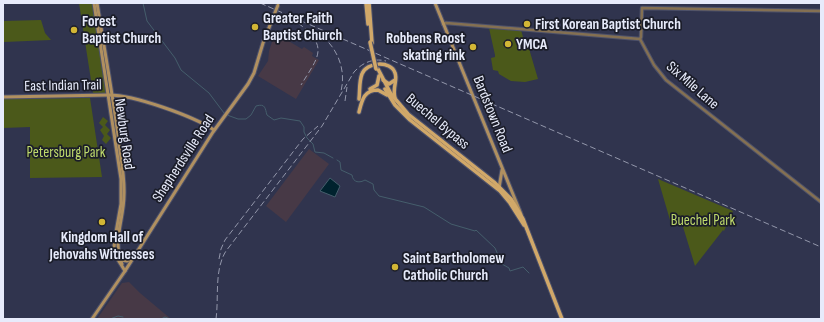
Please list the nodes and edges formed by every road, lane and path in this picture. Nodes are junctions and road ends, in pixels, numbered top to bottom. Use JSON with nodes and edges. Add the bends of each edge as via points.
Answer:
{"nodes":[{"id":1,"x":96,"y":3,"type":"edge"},
{"id":2,"x":367,"y":3,"type":"edge"},
{"id":3,"x":435,"y":3,"type":"edge"},
{"id":4,"x":279,"y":4,"type":"edge"},
{"id":5,"x":821,"y":11,"type":"edge"},
{"id":6,"x":443,"y":24,"type":"junction"},
{"id":7,"x":640,"y":40,"type":"junction"},
{"id":8,"x":380,"y":77,"type":"junction"},
{"id":9,"x":395,"y":79,"type":"junction"},
{"id":10,"x":110,"y":95,"type":"junction"},
{"id":11,"x":3,"y":97,"type":"edge"},
{"id":12,"x":391,"y":99,"type":"junction"},
{"id":13,"x":396,"y":102,"type":"junction"},
{"id":14,"x":406,"y":104,"type":"dead end"},
{"id":15,"x":359,"y":112,"type":"dead end"},
{"id":16,"x":214,"y":130,"type":"junction"},
{"id":17,"x":462,"y":159,"type":"dead end"},
{"id":18,"x":503,"y":168,"type":"junction"},
{"id":19,"x":478,"y":169,"type":"junction"},
{"id":20,"x":499,"y":188,"type":"junction"},
{"id":21,"x":513,"y":194,"type":"junction"},
{"id":22,"x":507,"y":197,"type":"junction"},
{"id":23,"x":821,"y":202,"type":"edge"},
{"id":24,"x":521,"y":217,"type":"junction"},
{"id":25,"x":134,"y":256,"type":"junction"},
{"id":26,"x":120,"y":260,"type":"junction"},
{"id":27,"x":123,"y":267,"type":"junction"},
{"id":28,"x":125,"y":271,"type":"junction"},
{"id":29,"x":92,"y":319,"type":"edge"},
{"id":30,"x":562,"y":319,"type":"edge"}],
"edges":[{"from":1,"to":10,"type":"main road","name":"Newburg Road"},
{"from":2,"to":8,"type":"main road","name":"Buechel Bypass","bridge":true,"via":[[371,43]]},
{"from":3,"to":6,"type":"main road","name":"Bardstown Road"},
{"from":4,"to":16,"type":"main road","name":"Shepherdsville Road","bridge":true,"via":[[253,76]]},
{"from":5,"to":7,"type":"street","via":[[642,8]]},
{"from":6,"to":7,"type":"street"},
{"from":6,"to":18,"type":"main road","name":"Bardstown Road"},
{"from":7,"to":23,"type":"street","name":"Six Mile Lane","via":[[666,80]]},
{"from":8,"to":9,"type":"main road","via":[[389,84]]},
{"from":8,"to":9,"type":"main road","via":[[377,86],[366,91],[359,99],[361,75],[368,67],[390,67],[395,72]]},
{"from":8,"to":12,"type":"main road","name":"Buechel Bypass"},
{"from":8,"to":13,"type":"main road","name":"Buechel Bypass"},
{"from":9,"to":13,"type":"main road","via":[[393,90]]},
{"from":10,"to":11,"type":"main road","name":"East Indian Trail"},
{"from":10,"to":16,"type":"main road","name":"East Indian Trail","via":[[134,99],[169,110]]},
{"from":10,"to":26,"type":"main road","name":"Newburg Road","via":[[124,186],[124,203],[117,242]]},
{"from":10,"to":27,"type":"main road","name":"Newburg Road","via":[[122,189],[114,247]]},
{"from":12,"to":15,"type":"main road","via":[[380,90],[369,91],[364,96]]},
{"from":12,"to":20,"type":"main road","name":"Buechel Bypass","via":[[413,123]]},
{"from":13,"to":14,"type":"main road"},
{"from":13,"to":19,"type":"main road","name":"Buechel Bypass","via":[[419,124]]},
{"from":16,"to":25,"type":"main road","name":"Shepherdsville Road"},
{"from":17,"to":19,"type":"main road"},
{"from":18,"to":20,"type":"main road","name":"Bardstown Road"},
{"from":18,"to":21,"type":"main road","name":"Bardstown Road"},
{"from":19,"to":20,"type":"main road","name":"Buechel Bypass"},
{"from":20,"to":22,"type":"main road","name":"Buechel Bypass"},
{"from":21,"to":22,"type":"main road"},
{"from":21,"to":24,"type":"main road","name":"Bardstown Road"},
{"from":22,"to":24,"type":"main road","name":"Buechel Bypass"},
{"from":24,"to":30,"type":"main road","name":"Bardstown Road"},
{"from":25,"to":26,"type":"main road","via":[[127,261]]},
{"from":25,"to":28,"type":"main road","name":"Shepherdsville Road"},
{"from":26,"to":27,"type":"main road","name":"Newburg Road"},
{"from":27,"to":28,"type":"main road","name":"Newburg Road"},
{"from":28,"to":29,"type":"main road","name":"Shepherdsville Road"}]}
